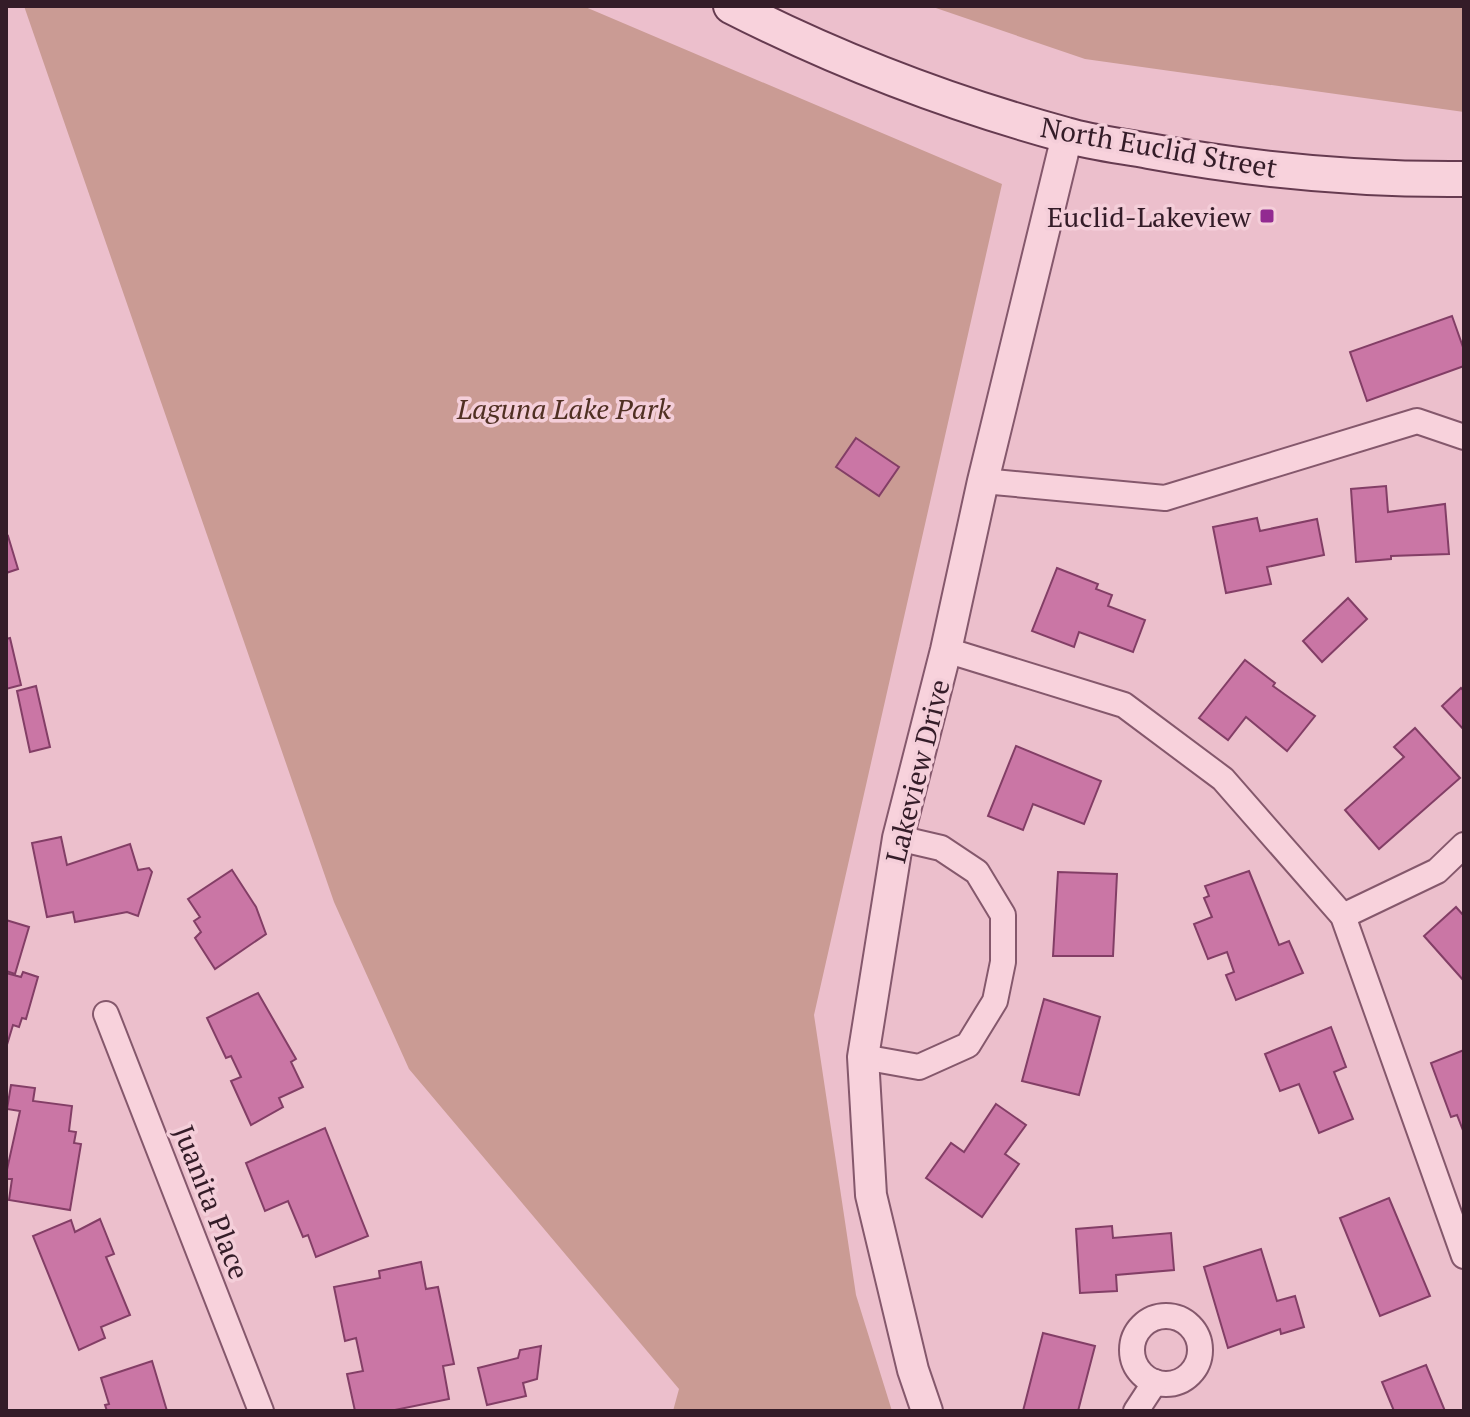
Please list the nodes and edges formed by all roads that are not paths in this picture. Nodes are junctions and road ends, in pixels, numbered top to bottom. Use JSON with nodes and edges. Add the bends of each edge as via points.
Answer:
{"nodes":[{"id":1,"x":731,"y":6,"type":"edge"},
{"id":2,"x":1067,"y":136,"type":"junction"},
{"id":3,"x":1464,"y":179,"type":"edge"},
{"id":4,"x":1464,"y":437,"type":"edge"},
{"id":5,"x":983,"y":481,"type":"junction"},
{"id":6,"x":946,"y":650,"type":"junction"},
{"id":7,"x":898,"y":838,"type":"junction"},
{"id":8,"x":1464,"y":845,"type":"edge"},
{"id":9,"x":1343,"y":916,"type":"junction"},
{"id":10,"x":106,"y":1014,"type":"dead end"},
{"id":11,"x":863,"y":1057,"type":"junction"},
{"id":12,"x":1464,"y":1256,"type":"edge"},
{"id":13,"x":1155,"y":1382,"type":"dead end"},
{"id":14,"x":261,"y":1411,"type":"edge"},
{"id":15,"x":927,"y":1411,"type":"edge"},
{"id":16,"x":1136,"y":1411,"type":"edge"}],
"edges":[{"from":1,"to":2,"type":"main road","name":"North Euclid Street","via":[[894,78]]},
{"from":2,"to":3,"type":"main road","name":"North Euclid Street","via":[[1308,173]]},
{"from":2,"to":5,"type":"street","name":"Lakeview Drive"},
{"from":4,"to":5,"type":"street","via":[[1417,421],[1165,498]]},
{"from":5,"to":6,"type":"street","name":"Lakeview Drive"},
{"from":6,"to":7,"type":"street","name":"Lakeview Drive"},
{"from":6,"to":9,"type":"street","via":[[1124,705],[1223,779]]},
{"from":7,"to":11,"type":"street","name":"Lakeview Drive"},
{"from":7,"to":11,"type":"street","via":[[941,848],[977,872],[1003,915],[1003,962],[995,1001],[968,1045],[919,1067]]},
{"from":8,"to":9,"type":"street","via":[[1437,871]]},
{"from":9,"to":12,"type":"street"},
{"from":10,"to":14,"type":"street","name":"Juanita Place"},
{"from":11,"to":15,"type":"street","name":"Lakeview Drive","via":[[871,1195]]},
{"from":13,"to":16,"type":"street"}]}
